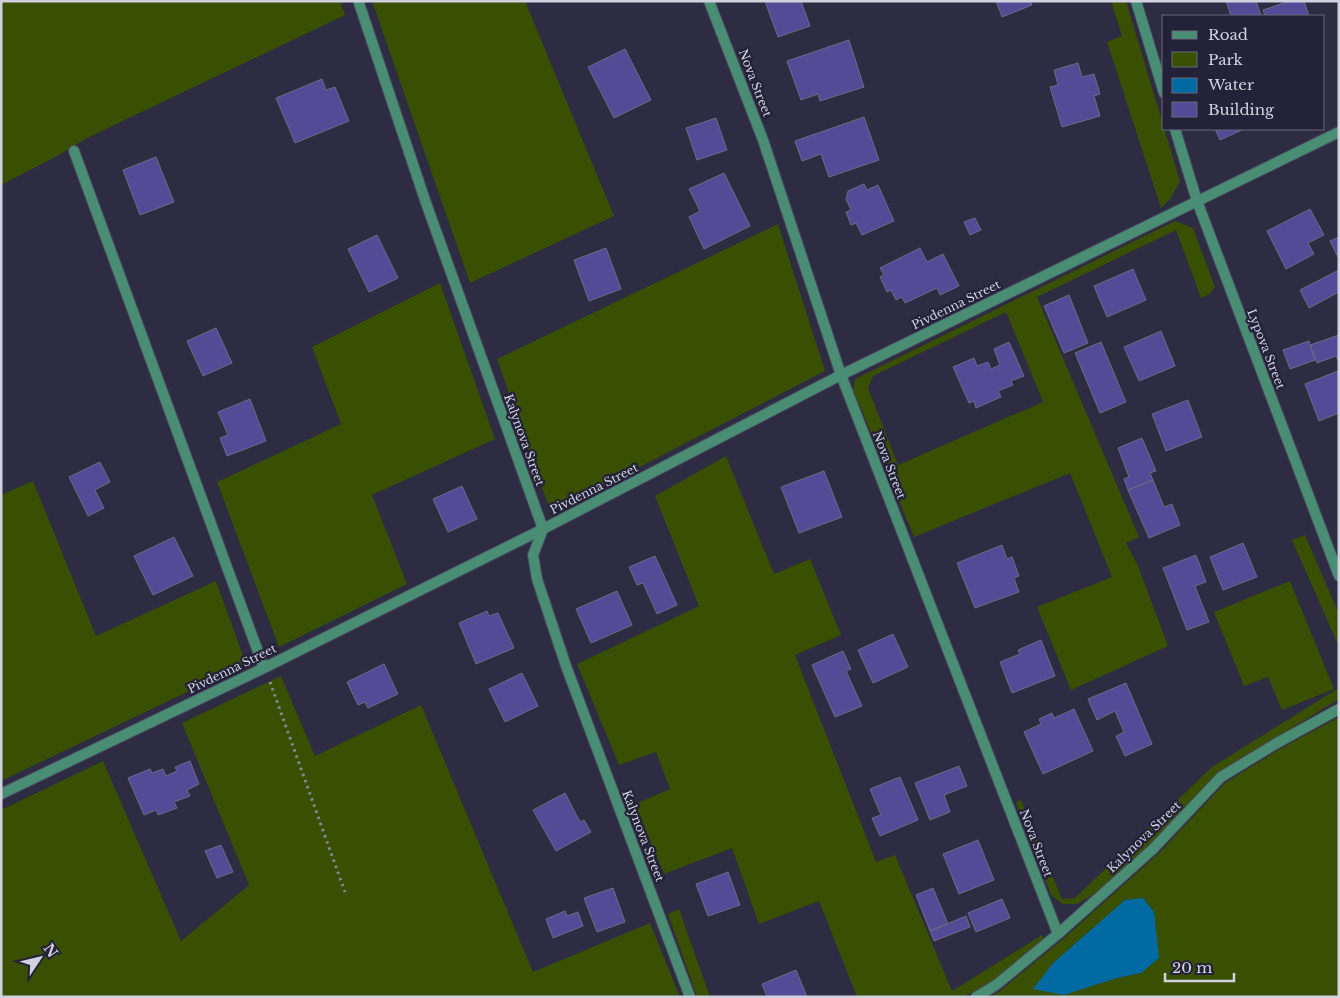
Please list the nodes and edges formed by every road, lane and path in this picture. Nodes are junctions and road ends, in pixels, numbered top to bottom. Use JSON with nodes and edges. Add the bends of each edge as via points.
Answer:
{"nodes":[{"id":1,"x":709,"y":1,"type":"edge"},
{"id":2,"x":1136,"y":1,"type":"edge"},
{"id":3,"x":359,"y":3,"type":"dead end"},
{"id":4,"x":1162,"y":86,"type":"edge"},
{"id":5,"x":1175,"y":130,"type":"edge"},
{"id":6,"x":1339,"y":132,"type":"edge"},
{"id":7,"x":74,"y":151,"type":"dead end"},
{"id":8,"x":1197,"y":201,"type":"junction"},
{"id":9,"x":840,"y":375,"type":"junction"},
{"id":10,"x":543,"y":529,"type":"junction"},
{"id":11,"x":1339,"y":576,"type":"edge"},
{"id":12,"x":264,"y":668,"type":"junction"},
{"id":13,"x":1339,"y":709,"type":"edge"},
{"id":14,"x":1,"y":794,"type":"edge"},
{"id":15,"x":345,"y":892,"type":"dead end"},
{"id":16,"x":1058,"y":934,"type":"junction"},
{"id":17,"x":690,"y":997,"type":"edge"},
{"id":18,"x":976,"y":997,"type":"edge"}],
"edges":[{"from":1,"to":9,"type":"street","name":"Nova Street","via":[[763,140]]},
{"from":2,"to":4,"type":"street"},
{"from":3,"to":10,"type":"street","name":"Kalynova Street","via":[[429,213]]},
{"from":5,"to":8,"type":"street","name":"Lypova Street"},
{"from":6,"to":8,"type":"street","name":"Pivdenna Street"},
{"from":7,"to":12,"type":"street"},
{"from":8,"to":9,"type":"street","name":"Pivdenna Street"},
{"from":8,"to":11,"type":"street","name":"Lypova Street"},
{"from":9,"to":10,"type":"street","name":"Pivdenna Street"},
{"from":9,"to":16,"type":"street","name":"Nova Street"},
{"from":10,"to":12,"type":"street","name":"Pivdenna Street"},
{"from":10,"to":17,"type":"street","name":"Kalynova Street","via":[[533,555],[537,579],[566,666]]},
{"from":12,"to":14,"type":"street","name":"Pivdenna Street"},
{"from":12,"to":15,"type":"path"},
{"from":13,"to":16,"type":"street","name":"Kalynova Street","via":[[1221,777],[1153,849]]},
{"from":16,"to":18,"type":"street","name":"Kalynova Street","via":[[996,986]]}]}
